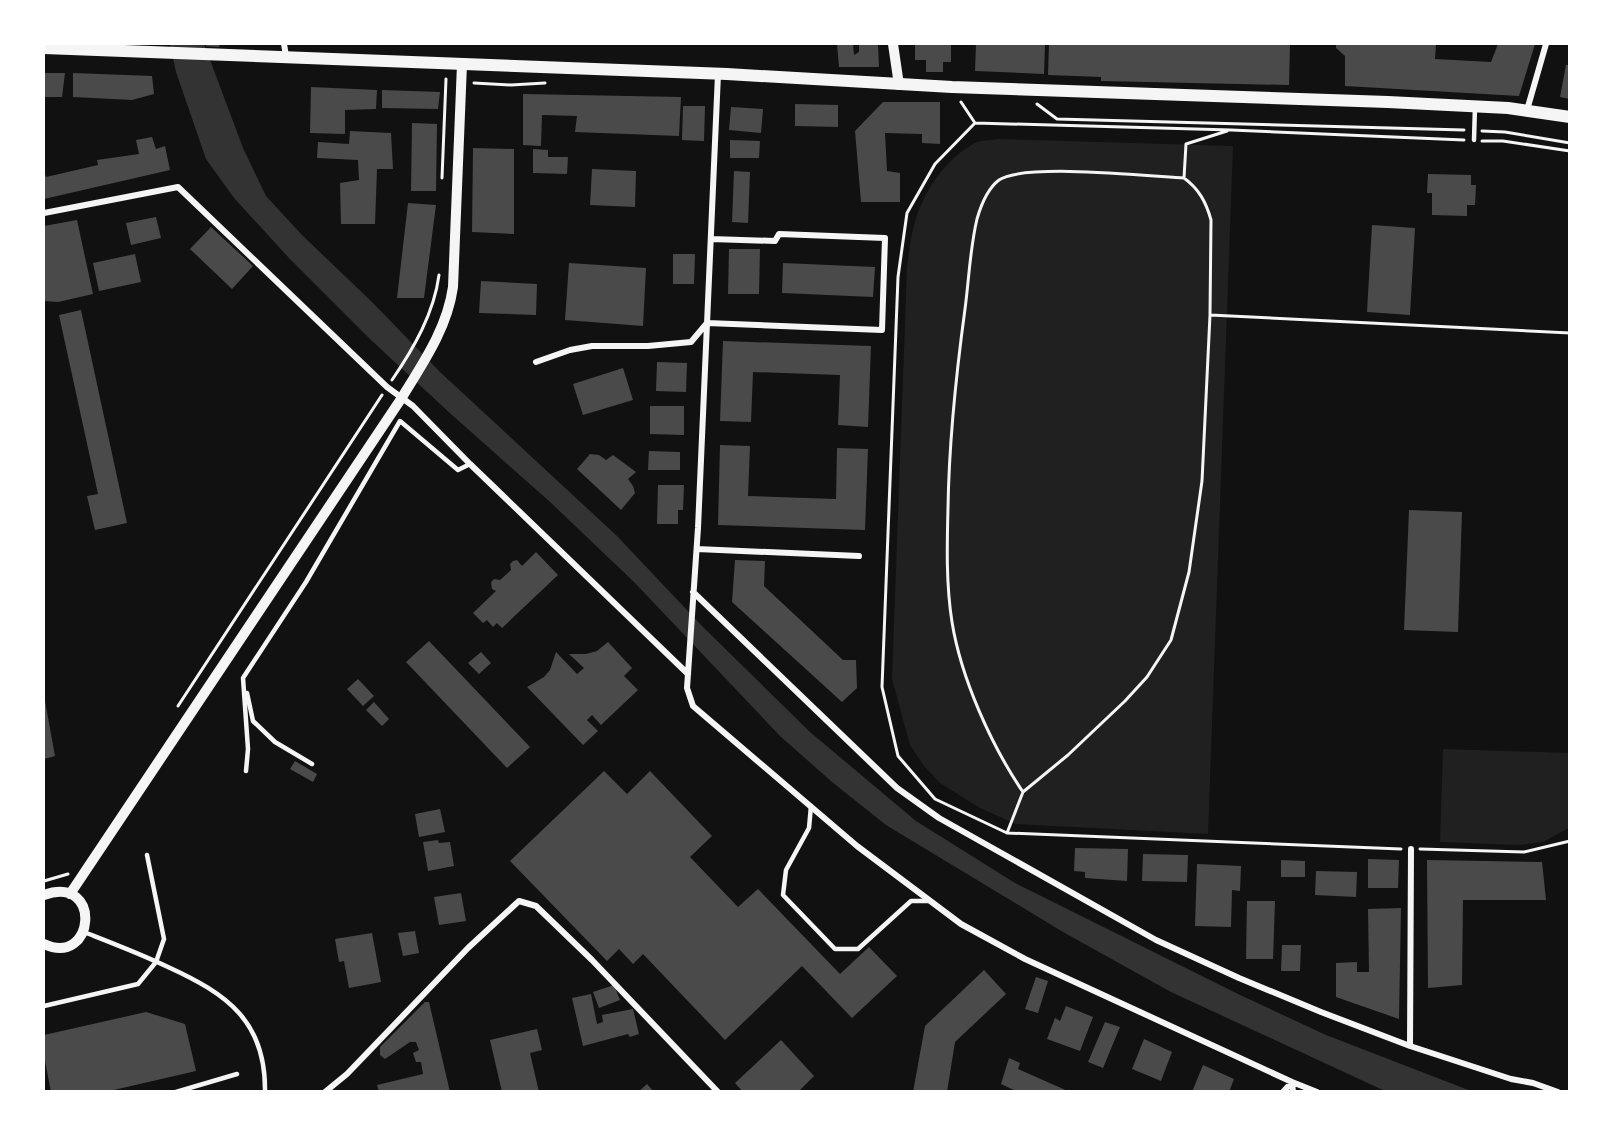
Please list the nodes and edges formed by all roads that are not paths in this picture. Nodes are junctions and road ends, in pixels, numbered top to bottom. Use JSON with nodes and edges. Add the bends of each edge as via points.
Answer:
{"nodes":[{"id":1,"x":893,"y":44,"type":"edge"},
{"id":2,"x":1546,"y":44,"type":"edge"},
{"id":3,"x":44,"y":48,"type":"edge"},
{"id":4,"x":285,"y":50,"type":"edge"},
{"id":5,"x":462,"y":64,"type":"junction"},
{"id":6,"x":718,"y":74,"type":"junction"},
{"id":7,"x":899,"y":85,"type":"junction"},
{"id":8,"x":1475,"y":106,"type":"junction"},
{"id":9,"x":1527,"y":110,"type":"junction"},
{"id":10,"x":1569,"y":117,"type":"edge"},
{"id":11,"x":1474,"y":140,"type":"road end"},
{"id":12,"x":44,"y":213,"type":"edge"},
{"id":13,"x":711,"y":239,"type":"junction"},
{"id":14,"x":707,"y":323,"type":"junction"},
{"id":15,"x":536,"y":362,"type":"dead end"},
{"id":16,"x":401,"y":399,"type":"junction"},
{"id":17,"x":470,"y":464,"type":"junction"},
{"id":18,"x":697,"y":549,"type":"junction"},
{"id":19,"x":858,"y":556,"type":"dead end"},
{"id":20,"x":693,"y":592,"type":"junction"},
{"id":21,"x":688,"y":674,"type":"junction"},
{"id":22,"x":243,"y":678,"type":"junction"},
{"id":23,"x":312,"y":764,"type":"dead end"},
{"id":24,"x":246,"y":771,"type":"dead end"},
{"id":25,"x":811,"y":806,"type":"junction"},
{"id":26,"x":1411,"y":849,"type":"road end"},
{"id":27,"x":147,"y":855,"type":"dead end"},
{"id":28,"x":70,"y":894,"type":"junction"},
{"id":29,"x":44,"y":895,"type":"edge"},
{"id":30,"x":928,"y":901,"type":"junction"},
{"id":31,"x":84,"y":932,"type":"junction"},
{"id":32,"x":44,"y":944,"type":"edge"},
{"id":33,"x":156,"y":962,"type":"junction"},
{"id":34,"x":44,"y":1006,"type":"edge"},
{"id":35,"x":1410,"y":1046,"type":"junction"},
{"id":36,"x":237,"y":1074,"type":"dead end"},
{"id":37,"x":1292,"y":1082,"type":"junction"},
{"id":38,"x":176,"y":1092,"type":"edge"},
{"id":39,"x":265,"y":1092,"type":"edge"},
{"id":40,"x":325,"y":1092,"type":"edge"},
{"id":41,"x":718,"y":1092,"type":"edge"},
{"id":42,"x":1283,"y":1092,"type":"edge"},
{"id":43,"x":1293,"y":1092,"type":"edge"},
{"id":44,"x":1317,"y":1092,"type":"edge"},
{"id":45,"x":1558,"y":1092,"type":"edge"}],
"edges":[{"from":1,"to":7,"type":"street"},
{"from":2,"to":9,"type":"street"},
{"from":3,"to":4,"type":"main road","via":[[228,54]]},
{"from":4,"to":5,"type":"main road"},
{"from":5,"to":6,"type":"main road"},
{"from":5,"to":16,"type":"street","via":[[451,303],[432,348]]},
{"from":6,"to":7,"type":"main road"},
{"from":6,"to":13,"type":"street"},
{"from":7,"to":8,"type":"main road"},
{"from":8,"to":9,"type":"main road"},
{"from":8,"to":11,"type":"lane"},
{"from":9,"to":10,"type":"main road"},
{"from":12,"to":16,"type":"street","via":[[178,187]]},
{"from":13,"to":14,"type":"street"},
{"from":13,"to":14,"type":"street","via":[[775,241],[779,234],[885,238],[882,330]]},
{"from":14,"to":15,"type":"street","via":[[691,342],[592,346]]},
{"from":14,"to":18,"type":"street"},
{"from":16,"to":17,"type":"street","via":[[413,406]]},
{"from":16,"to":28,"type":"street"},
{"from":17,"to":21,"type":"street"},
{"from":17,"to":22,"type":"lane","via":[[458,470],[400,421],[306,582]]},
{"from":18,"to":19,"type":"street"},
{"from":18,"to":20,"type":"street"},
{"from":20,"to":21,"type":"street"},
{"from":20,"to":35,"type":"street","via":[[897,788],[939,818],[1156,940]]},
{"from":21,"to":25,"type":"street","via":[[687,688],[693,706]]},
{"from":22,"to":23,"type":"lane","via":[[253,721],[275,742]]},
{"from":22,"to":24,"type":"lane","via":[[249,749]]},
{"from":25,"to":30,"type":"street"},
{"from":25,"to":30,"type":"lane","via":[[809,828],[786,870],[783,895],[835,949],[858,949],[911,901]]},
{"from":26,"to":35,"type":"street"},
{"from":27,"to":33,"type":"lane","via":[[164,939]]},
{"from":28,"to":29,"type":"street","via":[[61,891]]},
{"from":28,"to":31,"type":"street","via":[[86,914]]},
{"from":30,"to":37,"type":"street","via":[[1025,959]]},
{"from":31,"to":32,"type":"street","via":[[63,948]]},
{"from":31,"to":33,"type":"lane"},
{"from":33,"to":34,"type":"lane","via":[[138,984]]},
{"from":33,"to":39,"type":"lane","via":[[204,984],[243,1017],[259,1044]]},
{"from":35,"to":45,"type":"street"},
{"from":36,"to":38,"type":"lane"},
{"from":37,"to":42,"type":"street"},
{"from":37,"to":43,"type":"street"},
{"from":37,"to":44,"type":"street"},
{"from":40,"to":41,"type":"street","via":[[519,901],[536,906]]}]}
